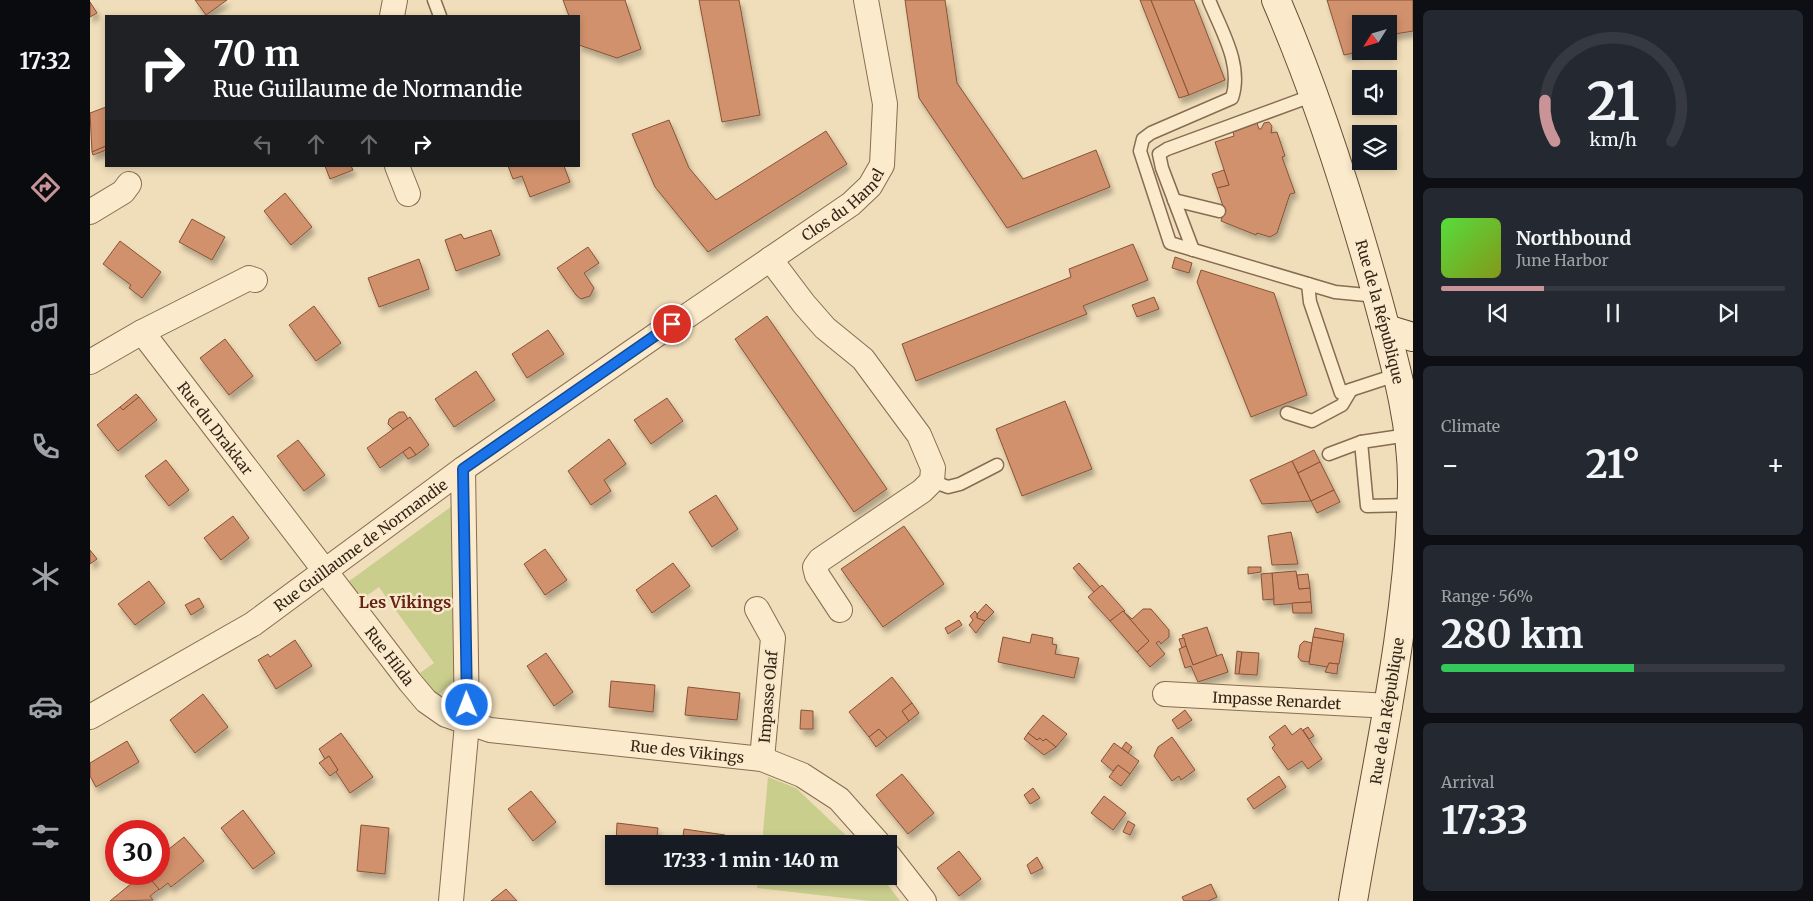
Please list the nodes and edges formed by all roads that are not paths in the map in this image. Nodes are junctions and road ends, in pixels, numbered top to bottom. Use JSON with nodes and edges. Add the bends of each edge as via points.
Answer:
{"nodes":[{"id":1,"x":395,"y":0,"type":"edge"},
{"id":2,"x":434,"y":0,"type":"edge"},
{"id":3,"x":866,"y":0,"type":"edge"},
{"id":4,"x":1209,"y":0,"type":"edge"},
{"id":5,"x":1276,"y":0,"type":"edge"},
{"id":6,"x":392,"y":15,"type":"edge"},
{"id":7,"x":440,"y":15,"type":"edge"},
{"id":8,"x":1314,"y":95,"type":"junction"},
{"id":9,"x":397,"y":167,"type":"edge"},
{"id":10,"x":129,"y":184,"type":"dead end"},
{"id":11,"x":408,"y":194,"type":"dead end"},
{"id":12,"x":1174,"y":200,"type":"junction"},
{"id":13,"x":1219,"y":211,"type":"dead end"},
{"id":14,"x":90,"y":212,"type":"edge"},
{"id":15,"x":1192,"y":250,"type":"junction"},
{"id":16,"x":770,"y":259,"type":"junction"},
{"id":17,"x":255,"y":280,"type":"dead end"},
{"id":18,"x":1308,"y":284,"type":"junction"},
{"id":19,"x":1377,"y":296,"type":"junction"},
{"id":20,"x":679,"y":320,"type":"joint"},
{"id":21,"x":1386,"y":329,"type":"junction"},
{"id":22,"x":142,"y":332,"type":"junction"},
{"id":23,"x":1413,"y":337,"type":"edge"},
{"id":24,"x":90,"y":362,"type":"edge"},
{"id":25,"x":1396,"y":375,"type":"junction"},
{"id":26,"x":1351,"y":390,"type":"junction"},
{"id":27,"x":1287,"y":413,"type":"dead end"},
{"id":28,"x":1408,"y":436,"type":"junction"},
{"id":29,"x":1365,"y":441,"type":"junction"},
{"id":30,"x":1329,"y":454,"type":"dead end"},
{"id":31,"x":997,"y":465,"type":"dead end"},
{"id":32,"x":463,"y":469,"type":"junction"},
{"id":33,"x":932,"y":481,"type":"junction"},
{"id":34,"x":1411,"y":505,"type":"junction"},
{"id":35,"x":325,"y":572,"type":"junction"},
{"id":36,"x":757,"y":609,"type":"dead end"},
{"id":37,"x":840,"y":610,"type":"dead end"},
{"id":38,"x":1165,"y":694,"type":"dead end"},
{"id":39,"x":1390,"y":706,"type":"junction"},
{"id":40,"x":90,"y":716,"type":"edge"},
{"id":41,"x":467,"y":724,"type":"junction"},
{"id":42,"x":762,"y":760,"type":"junction"},
{"id":43,"x":871,"y":835,"type":"edge"},
{"id":44,"x":897,"y":866,"type":"edge"},
{"id":45,"x":450,"y":901,"type":"edge"},
{"id":46,"x":924,"y":901,"type":"edge"},
{"id":47,"x":1353,"y":901,"type":"edge"}],
"edges":[{"from":1,"to":6,"type":"street"},
{"from":2,"to":7,"type":"lane"},
{"from":3,"to":16,"type":"street","name":"Clos du Hamel","via":[[885,104],[882,165],[870,186],[851,204]]},
{"from":4,"to":15,"type":"lane","via":[[1236,69],[1232,98],[1151,134],[1143,139],[1140,151],[1170,244]]},
{"from":5,"to":8,"type":"main road","name":"Rue de la République"},
{"from":8,"to":12,"type":"lane","via":[[1159,154]]},
{"from":8,"to":19,"type":"main road","name":"Rue de la République","via":[[1365,248]]},
{"from":9,"to":11,"type":"street"},
{"from":10,"to":14,"type":"street","via":[[123,192]]},
{"from":12,"to":13,"type":"lane"},
{"from":12,"to":15,"type":"lane"},
{"from":15,"to":18,"type":"lane"},
{"from":16,"to":20,"type":"street","name":"Clos du Hamel"},
{"from":16,"to":33,"type":"street","via":[[820,322],[863,359],[920,435],[933,468]]},
{"from":17,"to":22,"type":"street","via":[[249,278]]},
{"from":18,"to":19,"type":"lane","via":[[1343,293]]},
{"from":18,"to":26,"type":"lane","via":[[1310,302],[1341,393]]},
{"from":19,"to":21,"type":"main road","name":"Rue de la République"},
{"from":20,"to":32,"type":"street","name":"Rue Guillaume de Normandie"},
{"from":21,"to":23,"type":"main road"},
{"from":21,"to":25,"type":"main road","name":"Rue de la République"},
{"from":22,"to":24,"type":"street"},
{"from":22,"to":35,"type":"street","name":"Rue du Drakkar"},
{"from":25,"to":26,"type":"lane"},
{"from":25,"to":28,"type":"main road","name":"Rue de la République"},
{"from":26,"to":27,"type":"lane","via":[[1342,405],[1312,421]]},
{"from":28,"to":29,"type":"lane"},
{"from":28,"to":34,"type":"main road","name":"Rue de la République"},
{"from":29,"to":30,"type":"lane"},
{"from":29,"to":34,"type":"lane","via":[[1367,506]]},
{"from":31,"to":33,"type":"lane","via":[[948,487]]},
{"from":32,"to":35,"type":"street","name":"Rue Guillaume de Normandie"},
{"from":32,"to":41,"type":"street"},
{"from":33,"to":37,"type":"street","via":[[820,560],[815,567],[816,575]]},
{"from":34,"to":39,"type":"main road","name":"Rue de la République","via":[[1408,569]]},
{"from":35,"to":40,"type":"street","name":"Rue Guillaume de Normandie","via":[[253,624]]},
{"from":35,"to":41,"type":"street","name":"Rue Hilda","via":[[426,701]]},
{"from":36,"to":42,"type":"street","name":"Impasse Olaf","via":[[773,638]]},
{"from":38,"to":39,"type":"street","name":"Impasse Renardet"},
{"from":39,"to":47,"type":"main road","name":"Rue de la République"},
{"from":41,"to":42,"type":"street","name":"Rue des Vikings","via":[[516,734]]},
{"from":41,"to":45,"type":"street"},
{"from":42,"to":43,"type":"street","name":"Rue des Vikings","via":[[802,775],[839,799]]},
{"from":44,"to":46,"type":"street"}]}
